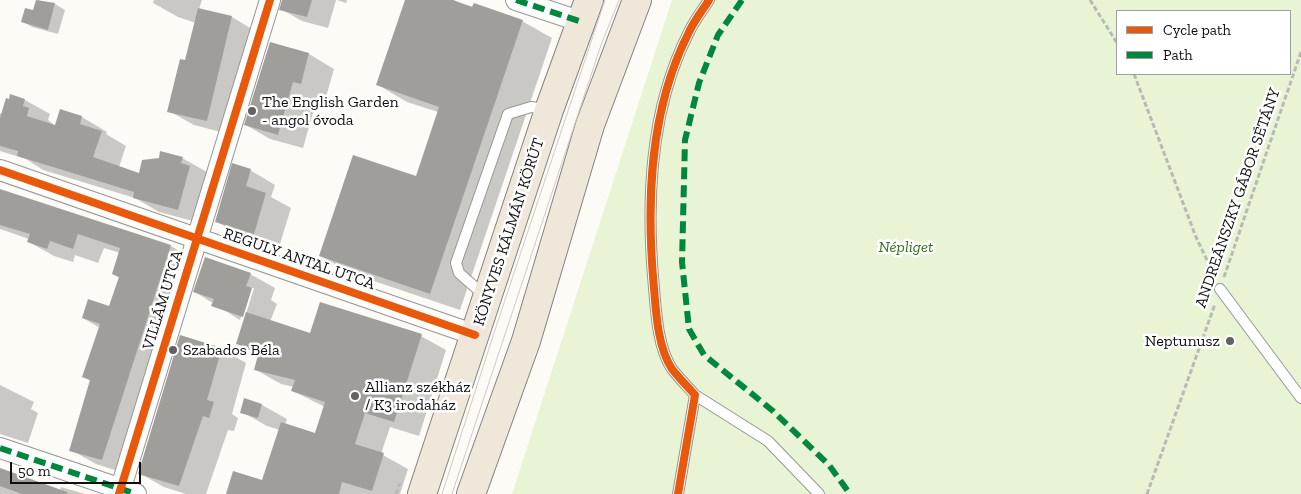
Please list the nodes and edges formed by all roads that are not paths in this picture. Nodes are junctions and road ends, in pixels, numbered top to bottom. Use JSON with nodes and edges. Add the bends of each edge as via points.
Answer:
{"nodes":[{"id":1,"x":270,"y":0,"type":"edge"},
{"id":2,"x":516,"y":0,"type":"edge"},
{"id":3,"x":637,"y":0,"type":"edge"},
{"id":4,"x":709,"y":0,"type":"edge"},
{"id":5,"x":585,"y":11,"type":"edge"},
{"id":6,"x":549,"y":110,"type":"junction"},
{"id":7,"x":0,"y":170,"type":"edge"},
{"id":8,"x":197,"y":238,"type":"junction"},
{"id":9,"x":1220,"y":289,"type":"road end"},
{"id":10,"x":486,"y":298,"type":"junction"},
{"id":11,"x":475,"y":335,"type":"junction"},
{"id":12,"x":695,"y":395,"type":"junction"},
{"id":13,"x":1301,"y":398,"type":"edge"},
{"id":14,"x":0,"y":448,"type":"edge"},
{"id":15,"x":125,"y":492,"type":"edge"},
{"id":16,"x":422,"y":494,"type":"edge"},
{"id":17,"x":471,"y":494,"type":"edge"},
{"id":18,"x":678,"y":494,"type":"edge"},
{"id":19,"x":819,"y":494,"type":"edge"}],
"edges":[{"from":1,"to":8,"type":"street","name":"VILLÁM UTCA"},
{"from":2,"to":5,"type":"street"},
{"from":3,"to":17,"type":"main road","via":[[590,125],[526,341]]},
{"from":4,"to":12,"type":"lane","via":[[689,32],[672,71],[652,170],[650,247],[656,312],[672,368]]},
{"from":5,"to":6,"type":"main road","name":"KÖNYVES KÁLMÁN KÖRÚT"},
{"from":6,"to":10,"type":"main road","name":"KÖNYVES KÁLMÁN KÖRÚT"},
{"from":6,"to":10,"type":"lane","via":[[531,107],[508,114],[456,263],[459,273]]},
{"from":7,"to":8,"type":"street","name":"REGULY ANTAL UTCA"},
{"from":8,"to":11,"type":"street","name":"REGULY ANTAL UTCA"},
{"from":8,"to":15,"type":"street","name":"VILLÁM UTCA"},
{"from":9,"to":13,"type":"lane"},
{"from":10,"to":11,"type":"main road","name":"KÖNYVES KÁLMÁN KÖRÚT"},
{"from":11,"to":16,"type":"main road","name":"KÖNYVES KÁLMÁN KÖRÚT"},
{"from":12,"to":18,"type":"lane"},
{"from":12,"to":19,"type":"lane","via":[[768,441]]},
{"from":14,"to":15,"type":"street"}]}
